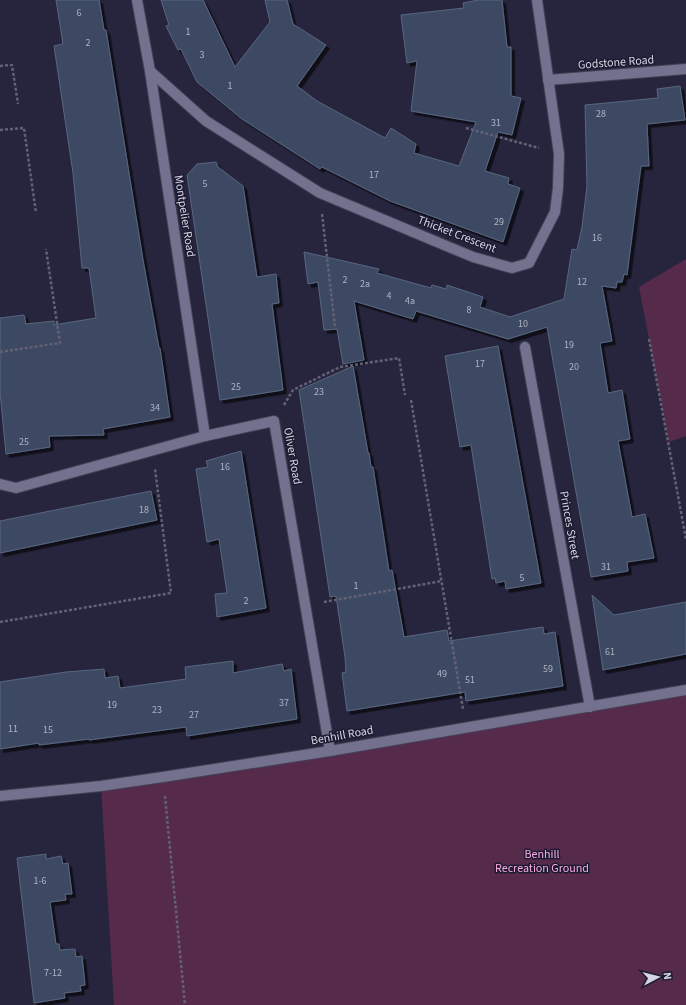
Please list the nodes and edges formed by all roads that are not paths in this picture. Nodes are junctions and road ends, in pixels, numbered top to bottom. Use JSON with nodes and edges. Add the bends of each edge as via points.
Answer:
{"nodes":[{"id":1,"x":137,"y":0,"type":"edge"},
{"id":2,"x":537,"y":0,"type":"edge"},
{"id":3,"x":686,"y":70,"type":"edge"},
{"id":4,"x":150,"y":71,"type":"junction"},
{"id":5,"x":548,"y":80,"type":"junction"},
{"id":6,"x":525,"y":347,"type":"dead end"},
{"id":7,"x":205,"y":436,"type":"junction"},
{"id":8,"x":0,"y":484,"type":"edge"},
{"id":9,"x":686,"y":690,"type":"edge"},
{"id":10,"x":590,"y":707,"type":"junction"},
{"id":11,"x":330,"y":751,"type":"junction"},
{"id":12,"x":0,"y":796,"type":"edge"}],
"edges":[{"from":1,"to":4,"type":"street","name":"Montpelier Road"},
{"from":2,"to":5,"type":"street","name":"Thicket Crescent"},
{"from":3,"to":5,"type":"street","name":"Godstone Road"},
{"from":4,"to":5,"type":"street","name":"Thicket Crescent","via":[[206,121],[320,192],[473,257],[512,268],[529,263],[555,212],[559,154]]},
{"from":4,"to":7,"type":"street","name":"Montpelier Road"},
{"from":6,"to":10,"type":"street","name":"Princes Street"},
{"from":7,"to":8,"type":"street","name":"Oliver Road","via":[[16,488]]},
{"from":7,"to":11,"type":"street","name":"Oliver Road","via":[[274,421]]},
{"from":9,"to":10,"type":"street","name":"Benhill Road"},
{"from":10,"to":11,"type":"street","name":"Benhill Road"},
{"from":11,"to":12,"type":"street","name":"Benhill Road","via":[[101,786]]}]}
